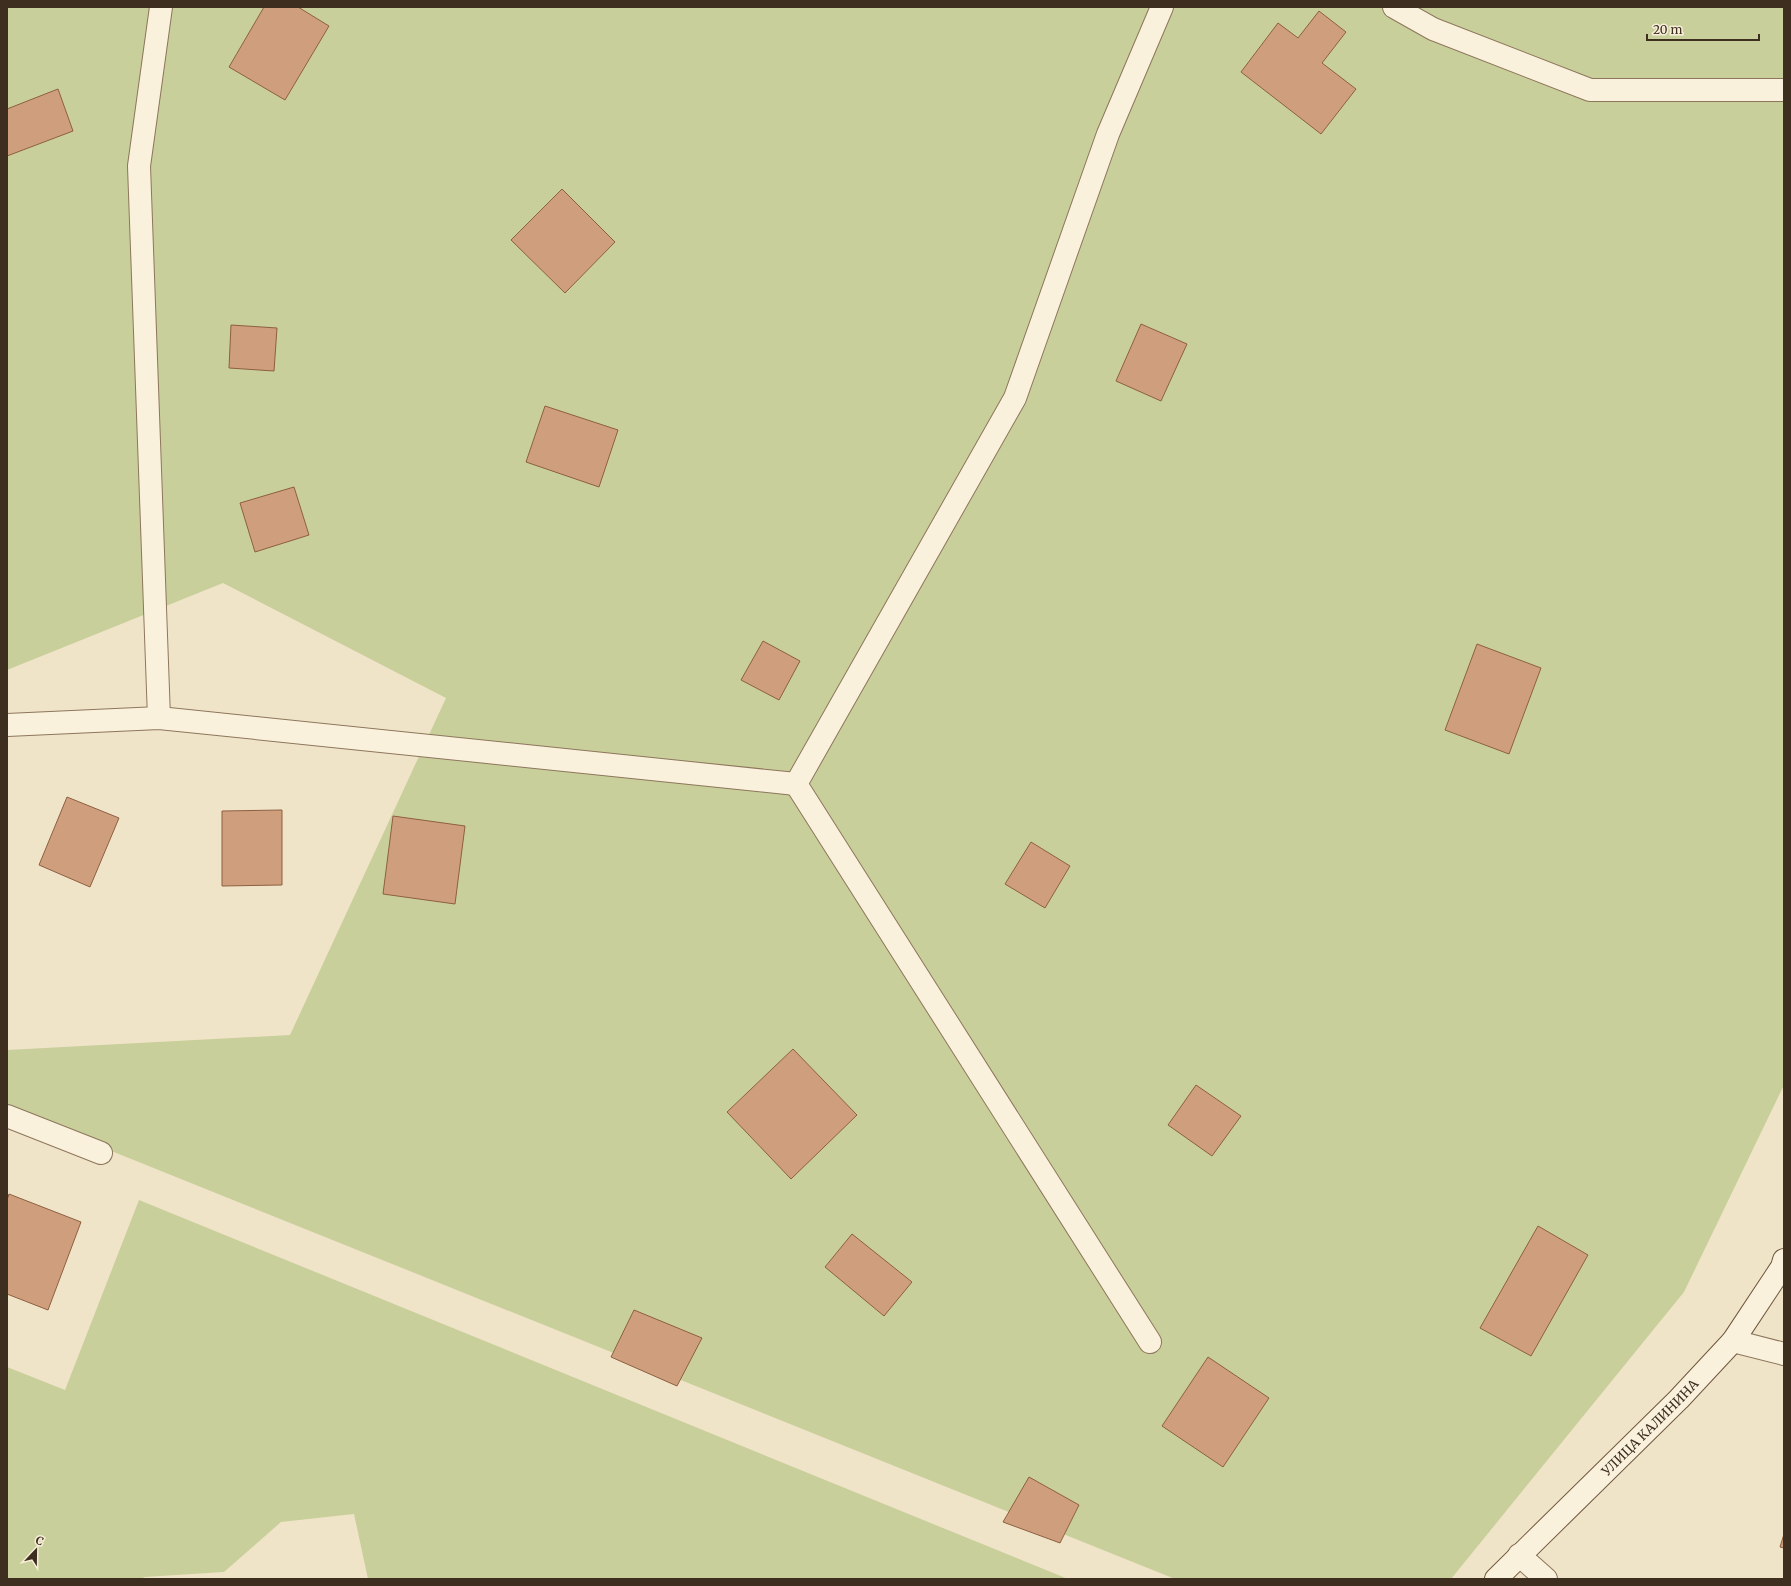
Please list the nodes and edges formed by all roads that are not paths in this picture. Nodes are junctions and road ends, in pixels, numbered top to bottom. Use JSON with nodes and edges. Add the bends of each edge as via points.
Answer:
{"nodes":[{"id":1,"x":161,"y":7,"type":"edge"},
{"id":2,"x":1162,"y":7,"type":"edge"},
{"id":3,"x":1394,"y":7,"type":"edge"},
{"id":4,"x":1784,"y":90,"type":"edge"},
{"id":5,"x":159,"y":718,"type":"junction"},
{"id":6,"x":7,"y":725,"type":"edge"},
{"id":7,"x":796,"y":784,"type":"junction"},
{"id":8,"x":7,"y":1116,"type":"edge"},
{"id":9,"x":101,"y":1153,"type":"dead end"},
{"id":10,"x":1784,"y":1260,"type":"edge"},
{"id":11,"x":1733,"y":1341,"type":"junction"},
{"id":12,"x":1150,"y":1342,"type":"dead end"},
{"id":13,"x":1784,"y":1354,"type":"edge"},
{"id":14,"x":1519,"y":1555,"type":"junction"},
{"id":15,"x":1496,"y":1579,"type":"edge"},
{"id":16,"x":1546,"y":1579,"type":"edge"}],
"edges":[{"from":1,"to":5,"type":"street","via":[[139,166]]},
{"from":2,"to":7,"type":"street","via":[[1108,134],[1015,398]]},
{"from":3,"to":4,"type":"street","via":[[1433,29],[1590,90]]},
{"from":5,"to":6,"type":"street"},
{"from":5,"to":7,"type":"street"},
{"from":7,"to":12,"type":"street"},
{"from":8,"to":9,"type":"street"},
{"from":10,"to":11,"type":"street","name":"УЛИЦА КАЛИНИНА","via":[[1782,1267]]},
{"from":11,"to":13,"type":"street"},
{"from":11,"to":14,"type":"street","name":"УЛИЦА КАЛИНИНА","via":[[1679,1399]]},
{"from":14,"to":15,"type":"street","name":"УЛИЦА КАЛИНИНА"},
{"from":14,"to":16,"type":"street"}]}
